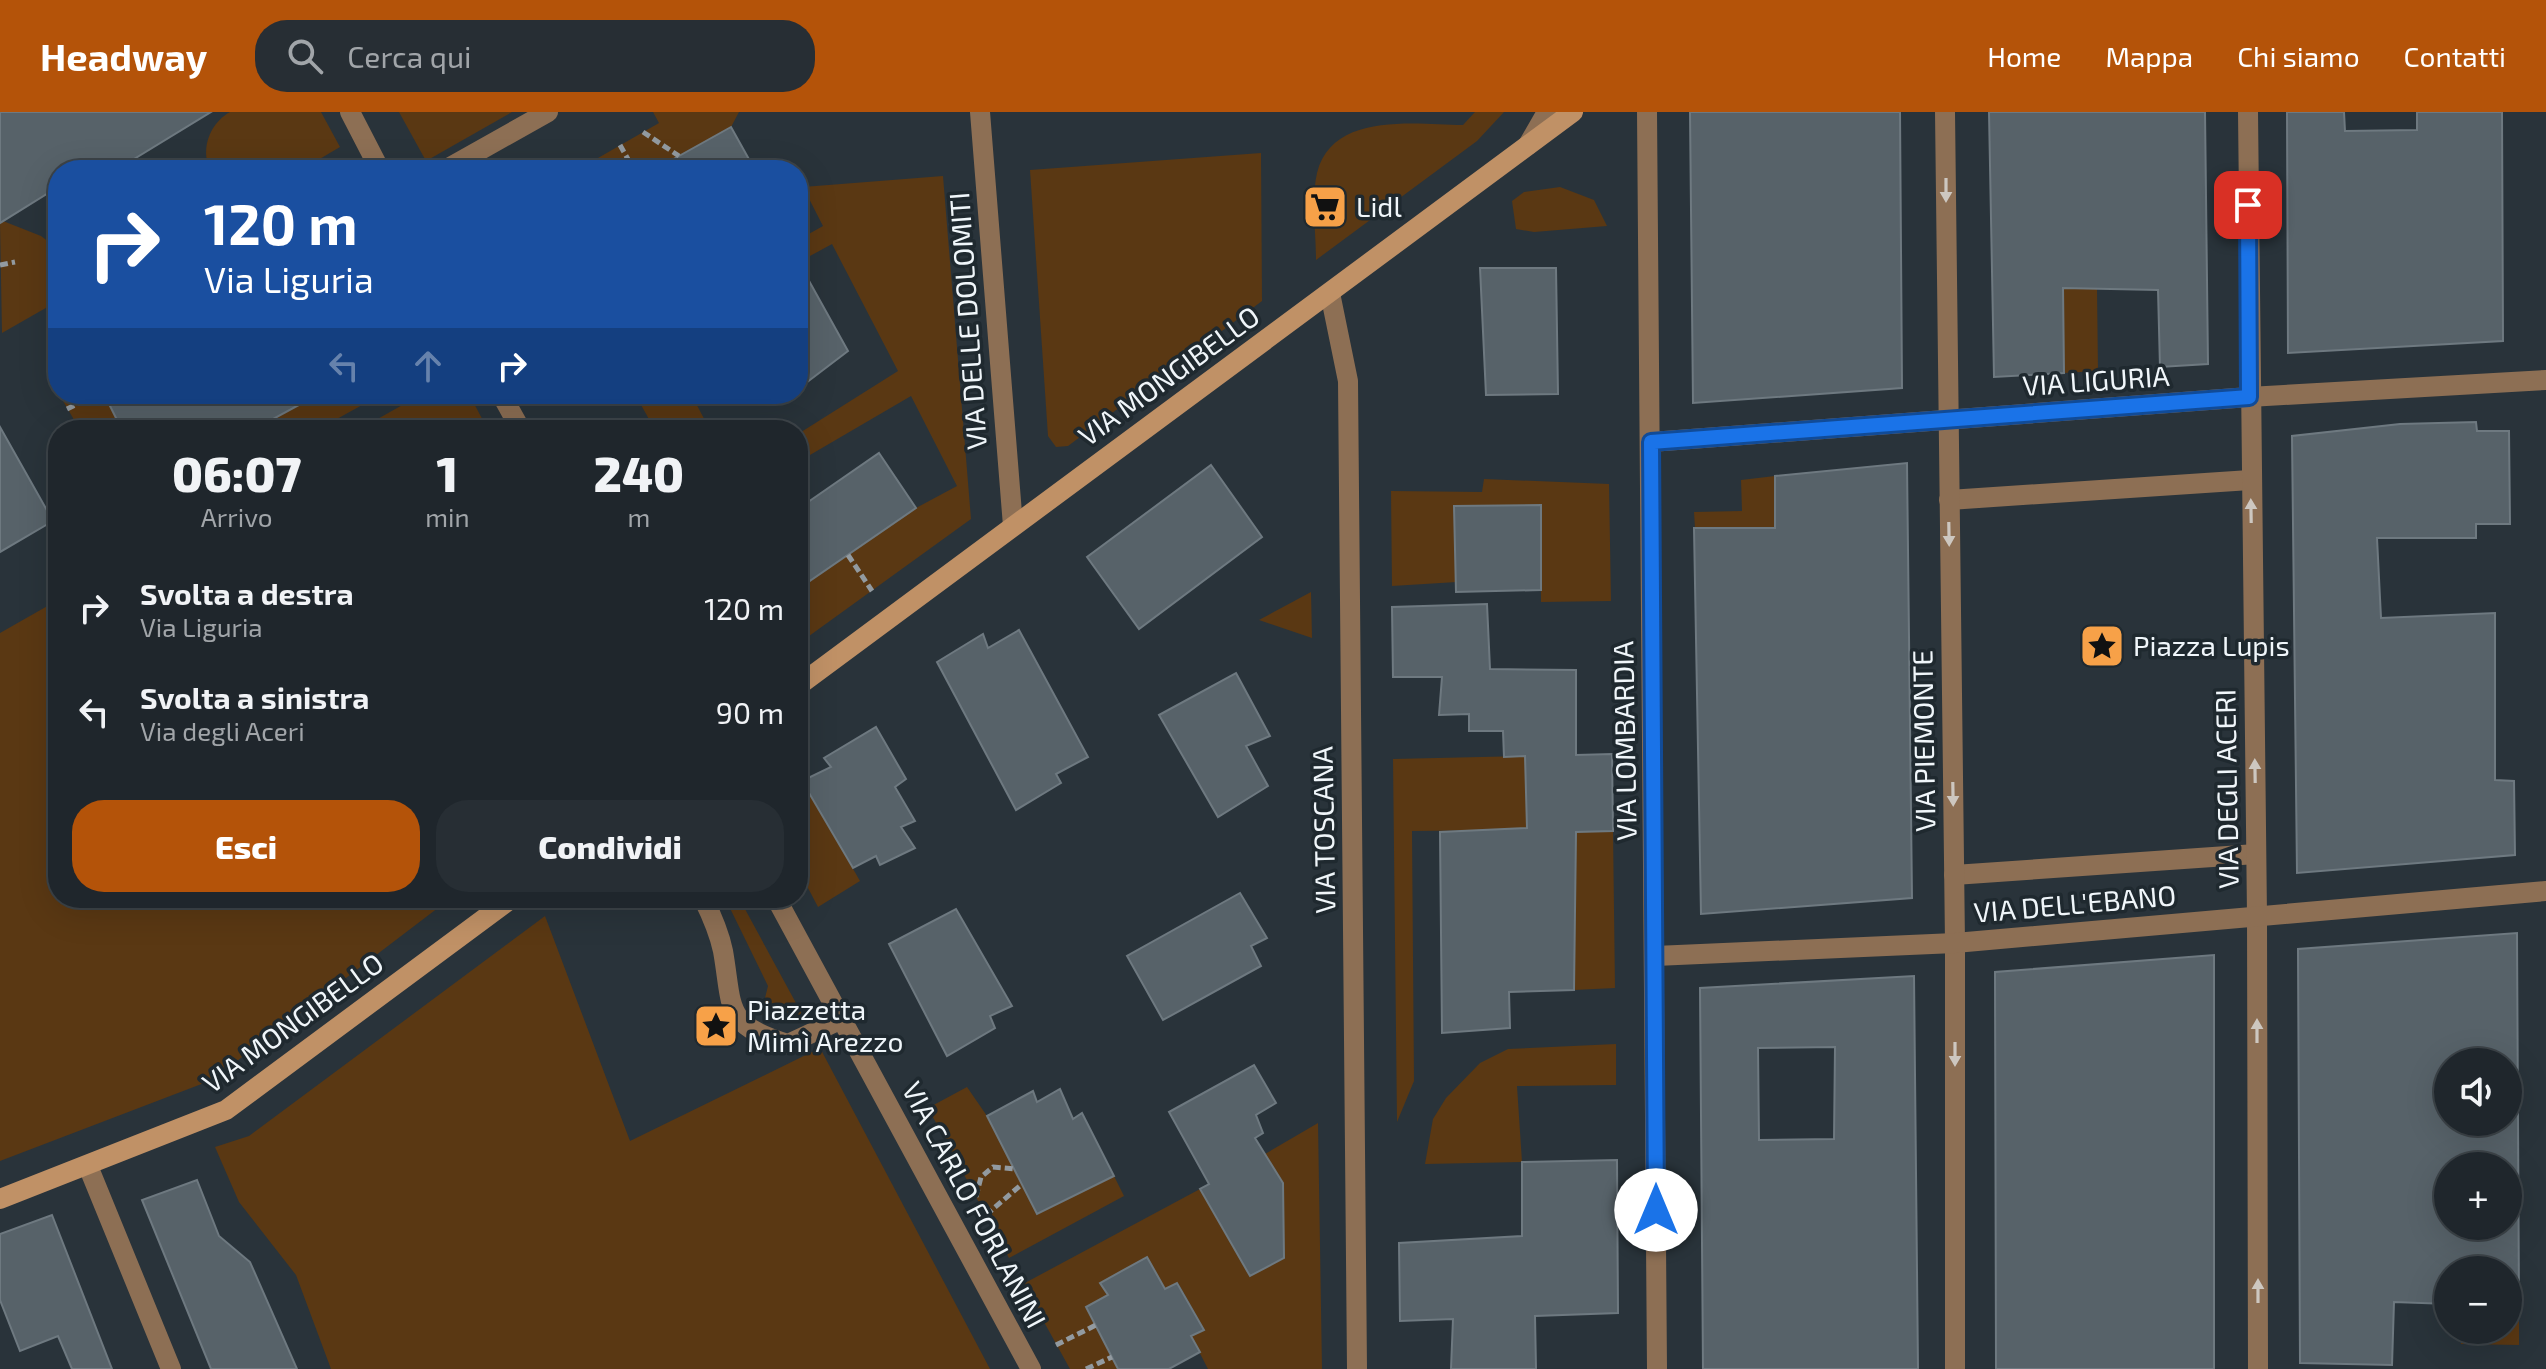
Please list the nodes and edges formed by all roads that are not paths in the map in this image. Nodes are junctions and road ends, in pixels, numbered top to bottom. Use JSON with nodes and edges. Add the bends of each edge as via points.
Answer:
{"nodes":[{"id":1,"x":350,"y":112,"type":"edge"},
{"id":2,"x":548,"y":112,"type":"edge"},
{"id":3,"x":980,"y":112,"type":"edge"},
{"id":4,"x":1547,"y":112,"type":"edge"},
{"id":5,"x":1573,"y":112,"type":"edge"},
{"id":6,"x":1647,"y":112,"type":"edge"},
{"id":7,"x":1945,"y":112,"type":"edge"},
{"id":8,"x":2248,"y":112,"type":"edge"},
{"id":9,"x":1528,"y":145,"type":"junction"},
{"id":10,"x":375,"y":160,"type":"edge"},
{"id":11,"x":463,"y":160,"type":"edge"},
{"id":12,"x":1330,"y":293,"type":"junction"},
{"id":13,"x":2546,"y":380,"type":"edge"},
{"id":14,"x":2249,"y":397,"type":"junction"},
{"id":15,"x":1948,"y":421,"type":"junction"},
{"id":16,"x":1651,"y":442,"type":"junction"},
{"id":17,"x":2250,"y":480,"type":"junction"},
{"id":18,"x":1949,"y":500,"type":"junction"},
{"id":19,"x":1013,"y":526,"type":"junction"},
{"id":20,"x":808,"y":679,"type":"edge"},
{"id":21,"x":2256,"y":854,"type":"junction"},
{"id":22,"x":1954,"y":875,"type":"junction"},
{"id":23,"x":2546,"y":891,"type":"edge"},
{"id":24,"x":499,"y":908,"type":"edge"},
{"id":25,"x":708,"y":908,"type":"edge"},
{"id":26,"x":781,"y":908,"type":"edge"},
{"id":27,"x":2257,"y":916,"type":"junction"},
{"id":28,"x":1955,"y":943,"type":"junction"},
{"id":29,"x":1655,"y":956,"type":"junction"},
{"id":30,"x":842,"y":1019,"type":"junction"},
{"id":31,"x":88,"y":1166,"type":"junction"},
{"id":32,"x":0,"y":1199,"type":"edge"},
{"id":33,"x":171,"y":1369,"type":"edge"},
{"id":34,"x":1031,"y":1369,"type":"edge"},
{"id":35,"x":1357,"y":1369,"type":"edge"},
{"id":36,"x":1657,"y":1369,"type":"edge"},
{"id":37,"x":1955,"y":1369,"type":"edge"},
{"id":38,"x":2258,"y":1369,"type":"edge"}],
"edges":[{"from":1,"to":10,"type":"street"},
{"from":2,"to":11,"type":"street"},
{"from":3,"to":19,"type":"street","name":"VIA DELLE DOLOMITI"},
{"from":4,"to":9,"type":"street"},
{"from":5,"to":9,"type":"street","name":"VIA MONGIBELLO"},
{"from":6,"to":16,"type":"street","name":"VIA LOMBARDIA"},
{"from":7,"to":15,"type":"street","name":"VIA PIEMONTE","one_way":true},
{"from":8,"to":14,"type":"street","name":"VIA DEGLI ACERI"},
{"from":9,"to":12,"type":"street","name":"VIA MONGIBELLO"},
{"from":12,"to":19,"type":"street","name":"VIA MONGIBELLO"},
{"from":12,"to":35,"type":"street","name":"VIA TOSCANA","via":[[1348,381]]},
{"from":13,"to":14,"type":"street","name":"VIA LIGURIA"},
{"from":14,"to":15,"type":"street","name":"VIA LIGURIA"},
{"from":14,"to":17,"type":"street","name":"VIA DEGLI ACERI"},
{"from":15,"to":16,"type":"street","name":"VIA LIGURIA"},
{"from":15,"to":18,"type":"street","name":"VIA PIEMONTE"},
{"from":16,"to":29,"type":"street","name":"VIA LOMBARDIA"},
{"from":17,"to":18,"type":"street"},
{"from":21,"to":17,"type":"street","name":"VIA DEGLI ACERI","one_way":true},
{"from":18,"to":22,"type":"street","name":"VIA PIEMONTE","one_way":true},
{"from":19,"to":20,"type":"street","name":"VIA MONGIBELLO"},
{"from":21,"to":22,"type":"street"},
{"from":21,"to":27,"type":"street","name":"VIA DEGLI ACERI"},
{"from":22,"to":28,"type":"street","name":"VIA PIEMONTE"},
{"from":23,"to":27,"type":"street","name":"VIA DELL'EBANO"},
{"from":24,"to":31,"type":"street","name":"VIA MONGIBELLO","via":[[226,1110]]},
{"from":25,"to":30,"type":"street","via":[[717,925],[727,996],[740,1021],[761,1036],[788,1044]]},
{"from":26,"to":30,"type":"street","name":"VIA CARLO FORLANINI"},
{"from":27,"to":28,"type":"street","name":"VIA DELL'EBANO"},
{"from":38,"to":27,"type":"street","name":"VIA DEGLI ACERI","one_way":true},
{"from":28,"to":29,"type":"street","name":"VIA DELL'EBANO"},
{"from":28,"to":37,"type":"street","name":"VIA PIEMONTE","one_way":true},
{"from":29,"to":36,"type":"street","name":"VIA LOMBARDIA"},
{"from":30,"to":34,"type":"street","name":"VIA CARLO FORLANINI"},
{"from":31,"to":32,"type":"street","name":"VIA MONGIBELLO"},
{"from":31,"to":33,"type":"street"}]}
